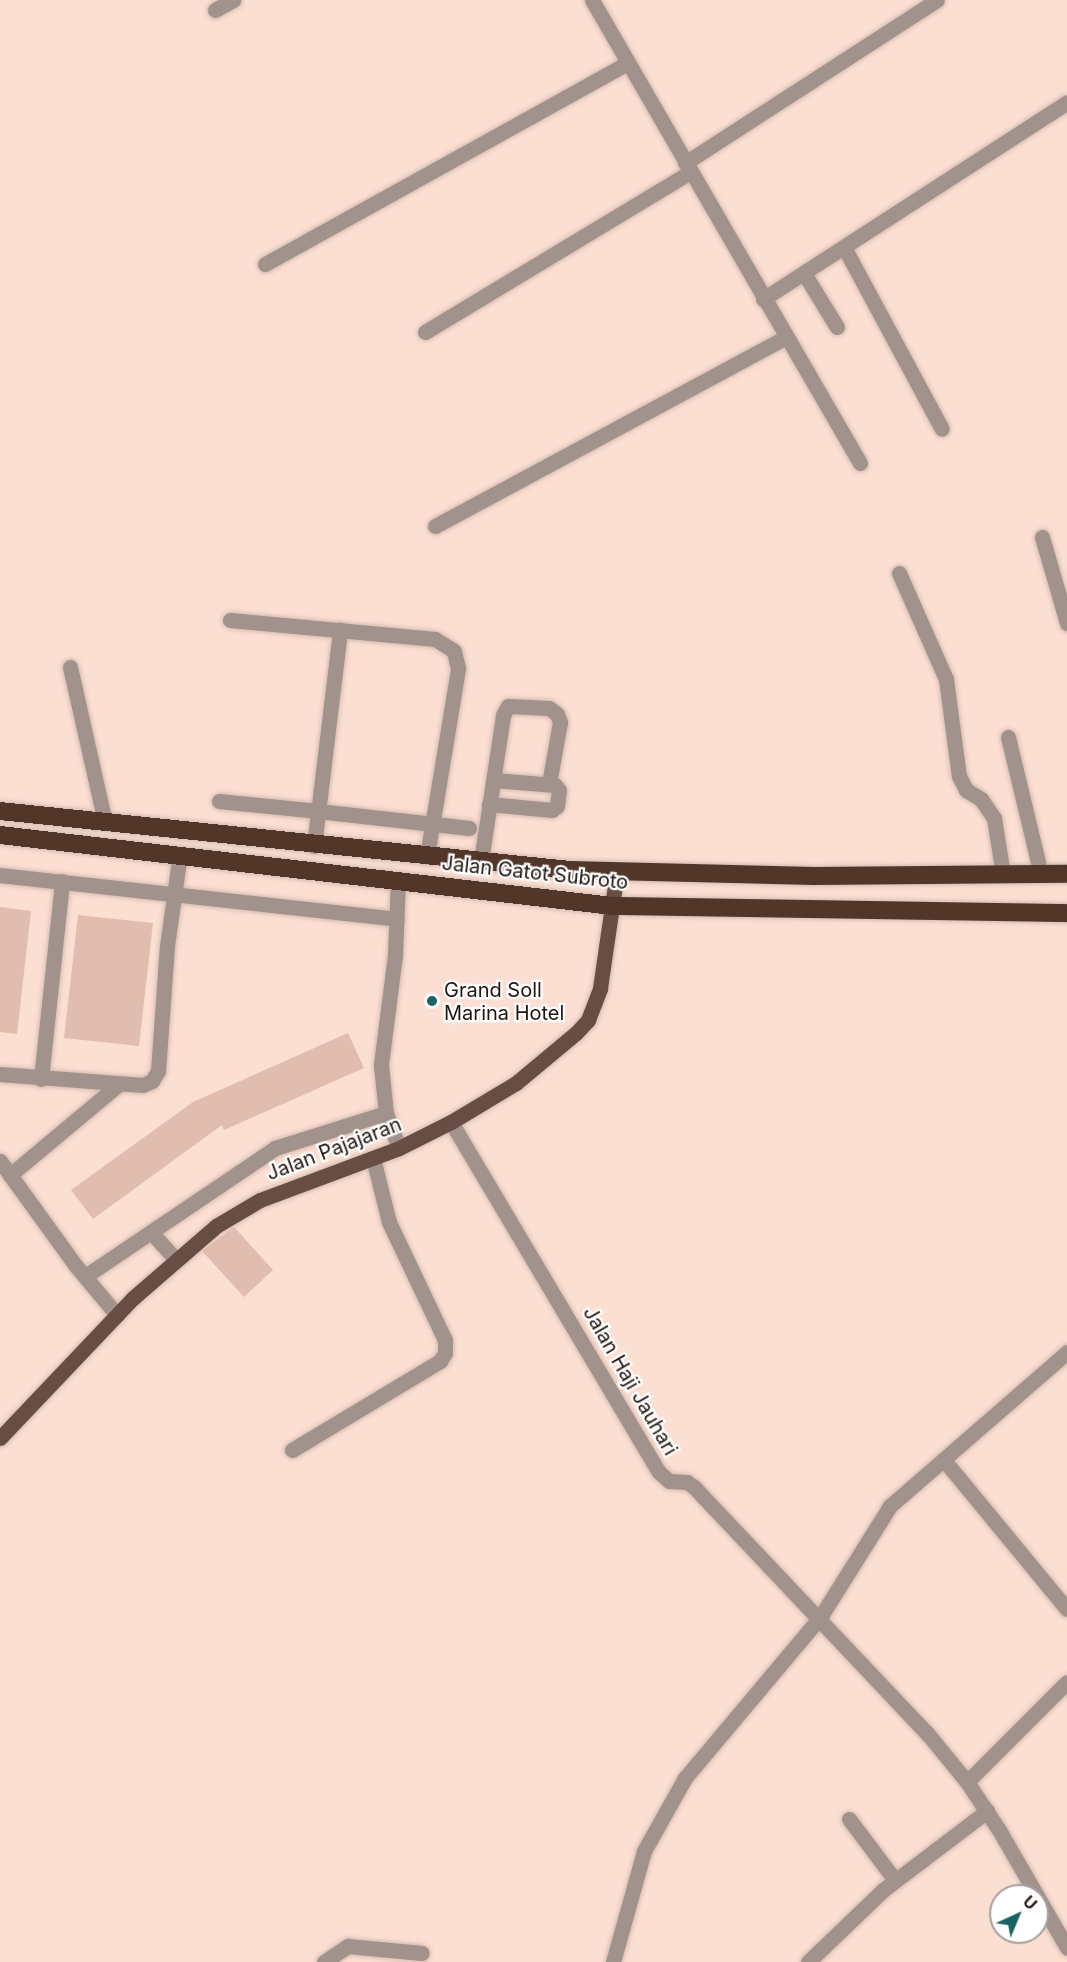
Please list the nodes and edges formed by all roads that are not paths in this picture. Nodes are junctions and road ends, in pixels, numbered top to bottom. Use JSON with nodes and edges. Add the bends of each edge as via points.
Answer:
{"nodes":[{"id":1,"x":233,"y":0,"type":"edge"},
{"id":2,"x":592,"y":0,"type":"edge"},
{"id":3,"x":937,"y":0,"type":"edge"},
{"id":4,"x":215,"y":10,"type":"dead end"},
{"id":5,"x":628,"y":63,"type":"junction"},
{"id":6,"x":1067,"y":102,"type":"edge"},
{"id":7,"x":688,"y":168,"type":"junction"},
{"id":8,"x":845,"y":249,"type":"junction"},
{"id":9,"x":265,"y":264,"type":"dead end"},
{"id":10,"x":805,"y":275,"type":"junction"},
{"id":11,"x":763,"y":299,"type":"junction"},
{"id":12,"x":837,"y":327,"type":"dead end"},
{"id":13,"x":425,"y":332,"type":"dead end"},
{"id":14,"x":786,"y":337,"type":"junction"},
{"id":15,"x":942,"y":429,"type":"dead end"},
{"id":16,"x":860,"y":463,"type":"dead end"},
{"id":17,"x":435,"y":526,"type":"dead end"},
{"id":18,"x":1042,"y":537,"type":"dead end"},
{"id":19,"x":899,"y":573,"type":"dead end"},
{"id":20,"x":230,"y":620,"type":"dead end"},
{"id":21,"x":1067,"y":623,"type":"edge"},
{"id":22,"x":345,"y":630,"type":"junction"},
{"id":23,"x":70,"y":667,"type":"dead end"},
{"id":24,"x":1008,"y":737,"type":"dead end"},
{"id":25,"x":493,"y":780,"type":"junction"},
{"id":26,"x":549,"y":784,"type":"junction"},
{"id":27,"x":219,"y":801,"type":"dead end"},
{"id":28,"x":489,"y":804,"type":"junction"},
{"id":29,"x":0,"y":811,"type":"edge"},
{"id":30,"x":323,"y":811,"type":"junction"},
{"id":31,"x":105,"y":822,"type":"junction"},
{"id":32,"x":432,"y":823,"type":"junction"},
{"id":33,"x":0,"y":835,"type":"edge"},
{"id":34,"x":318,"y":846,"type":"junction"},
{"id":35,"x":180,"y":854,"type":"junction"},
{"id":36,"x":427,"y":856,"type":"junction"},
{"id":37,"x":478,"y":861,"type":"junction"},
{"id":38,"x":617,"y":872,"type":"junction"},
{"id":39,"x":1003,"y":874,"type":"junction"},
{"id":40,"x":1041,"y":874,"type":"junction"},
{"id":41,"x":1067,"y":874,"type":"edge"},
{"id":42,"x":0,"y":875,"type":"edge"},
{"id":43,"x":398,"y":880,"type":"junction"},
{"id":44,"x":62,"y":881,"type":"junction"},
{"id":45,"x":174,"y":892,"type":"junction"},
{"id":46,"x":613,"y":906,"type":"junction"},
{"id":47,"x":1067,"y":913,"type":"edge"},
{"id":48,"x":397,"y":914,"type":"junction"},
{"id":49,"x":0,"y":1074,"type":"edge"},
{"id":50,"x":41,"y":1079,"type":"junction"},
{"id":51,"x":119,"y":1084,"type":"junction"},
{"id":52,"x":386,"y":1113,"type":"junction"},
{"id":53,"x":451,"y":1122,"type":"junction"},
{"id":54,"x":399,"y":1148,"type":"junction"},
{"id":55,"x":373,"y":1158,"type":"junction"},
{"id":56,"x":0,"y":1161,"type":"edge"},
{"id":57,"x":10,"y":1175,"type":"junction"},
{"id":58,"x":151,"y":1232,"type":"junction"},
{"id":59,"x":176,"y":1260,"type":"junction"},
{"id":60,"x":87,"y":1275,"type":"junction"},
{"id":61,"x":117,"y":1315,"type":"junction"},
{"id":62,"x":1067,"y":1352,"type":"edge"},
{"id":63,"x":0,"y":1438,"type":"edge"},
{"id":64,"x":292,"y":1450,"type":"dead end"},
{"id":65,"x":944,"y":1460,"type":"junction"},
{"id":66,"x":1067,"y":1609,"type":"edge"},
{"id":67,"x":821,"y":1616,"type":"junction"},
{"id":68,"x":1067,"y":1682,"type":"edge"},
{"id":69,"x":967,"y":1782,"type":"junction"},
{"id":70,"x":987,"y":1811,"type":"junction"},
{"id":71,"x":849,"y":1819,"type":"dead end"},
{"id":72,"x":895,"y":1880,"type":"junction"},
{"id":73,"x":1067,"y":1948,"type":"edge"},
{"id":74,"x":422,"y":1953,"type":"dead end"},
{"id":75,"x":324,"y":1962,"type":"edge"},
{"id":76,"x":613,"y":1962,"type":"edge"},
{"id":77,"x":808,"y":1962,"type":"edge"}],
"edges":[{"from":1,"to":4,"type":"street"},
{"from":2,"to":5,"type":"street"},
{"from":3,"to":7,"type":"street"},
{"from":5,"to":7,"type":"street"},
{"from":5,"to":9,"type":"street"},
{"from":6,"to":8,"type":"street"},
{"from":7,"to":11,"type":"street"},
{"from":7,"to":13,"type":"street"},
{"from":8,"to":10,"type":"street"},
{"from":8,"to":15,"type":"street"},
{"from":10,"to":11,"type":"street"},
{"from":10,"to":12,"type":"street"},
{"from":11,"to":14,"type":"street"},
{"from":14,"to":16,"type":"street"},
{"from":14,"to":17,"type":"street"},
{"from":18,"to":21,"type":"street"},
{"from":19,"to":39,"type":"street","via":[[946,679],[958,776],[966,790],[981,799],[994,818]]},
{"from":20,"to":22,"type":"street"},
{"from":22,"to":30,"type":"street"},
{"from":22,"to":32,"type":"street","via":[[435,639],[454,651],[458,660]]},
{"from":23,"to":31,"type":"street"},
{"from":24,"to":40,"type":"street"},
{"from":25,"to":26,"type":"street"},
{"from":25,"to":26,"type":"street","via":[[503,715],[508,706],[518,704],[549,708],[557,714],[560,722]]},
{"from":25,"to":28,"type":"street"},
{"from":26,"to":28,"type":"street","via":[[559,790],[557,806],[552,810]]},
{"from":27,"to":30,"type":"street"},
{"from":28,"to":37,"type":"street"},
{"from":29,"to":31,"type":"highway","name":"Jalan Gatot Subroto"},
{"from":30,"to":32,"type":"street"},
{"from":30,"to":34,"type":"street"},
{"from":31,"to":34,"type":"highway","name":"Jalan Gatot Subroto"},
{"from":32,"to":36,"type":"street"},
{"from":32,"to":37,"type":"street","via":[[474,823]]},
{"from":33,"to":35,"type":"highway","name":"Jalan Gatot Subroto"},
{"from":34,"to":36,"type":"highway","name":"Jalan Gatot Subroto"},
{"from":35,"to":43,"type":"highway","name":"Jalan Gatot Subroto"},
{"from":35,"to":45,"type":"street"},
{"from":36,"to":37,"type":"highway","name":"Jalan Gatot Subroto"},
{"from":37,"to":38,"type":"highway","name":"Jalan Gatot Subroto"},
{"from":38,"to":39,"type":"highway","name":"Jalan Gatot Subroto"},
{"from":38,"to":46,"type":"main road","name":"Jalan Pajajaran"},
{"from":39,"to":40,"type":"highway","name":"Jalan Gatot Subroto"},
{"from":40,"to":41,"type":"highway","name":"Jalan Gatot Subroto"},
{"from":42,"to":44,"type":"street"},
{"from":43,"to":46,"type":"highway","name":"Jalan Gatot Subroto"},
{"from":43,"to":48,"type":"street"},
{"from":44,"to":45,"type":"street"},
{"from":44,"to":50,"type":"street"},
{"from":45,"to":48,"type":"street"},
{"from":45,"to":51,"type":"street","via":[[158,1071],[152,1082]]},
{"from":46,"to":47,"type":"highway","name":"Jalan Gatot Subroto"},
{"from":46,"to":53,"type":"main road","name":"Jalan Pajajaran","via":[[600,988],[588,1020],[516,1083]]},
{"from":48,"to":52,"type":"street","via":[[381,1041]]},
{"from":49,"to":50,"type":"street"},
{"from":50,"to":51,"type":"street"},
{"from":51,"to":57,"type":"street"},
{"from":52,"to":54,"type":"street"},
{"from":52,"to":58,"type":"street","via":[[275,1148],[181,1208]]},
{"from":53,"to":54,"type":"main road","name":"Jalan Pajajaran"},
{"from":53,"to":67,"type":"street","name":"Jalan Haji Jauhari","via":[[659,1472],[669,1480],[694,1487]]},
{"from":54,"to":55,"type":"main road","name":"Jalan Pajajaran"},
{"from":55,"to":59,"type":"main road","name":"Jalan Pajajaran","via":[[260,1200],[216,1226]]},
{"from":55,"to":64,"type":"street","via":[[389,1222],[444,1340],[445,1353],[440,1361]]},
{"from":56,"to":57,"type":"street"},
{"from":57,"to":60,"type":"street","via":[[76,1266]]},
{"from":58,"to":59,"type":"street"},
{"from":58,"to":60,"type":"street"},
{"from":59,"to":61,"type":"main road","name":"Jalan Pajajaran"},
{"from":60,"to":61,"type":"street"},
{"from":61,"to":63,"type":"main road","name":"Jalan Pajajaran"},
{"from":62,"to":65,"type":"street"},
{"from":65,"to":66,"type":"street"},
{"from":65,"to":67,"type":"street","via":[[890,1506]]},
{"from":67,"to":69,"type":"street","name":"Jalan Haji Jauhari"},
{"from":67,"to":76,"type":"street","via":[[700,1757],[668,1803],[635,1874]]},
{"from":68,"to":69,"type":"street"},
{"from":69,"to":70,"type":"street","name":"Jalan Haji Jauhari"},
{"from":70,"to":72,"type":"street"},
{"from":70,"to":73,"type":"street","name":"Jalan Haji Jauhari"},
{"from":71,"to":72,"type":"street"},
{"from":72,"to":77,"type":"street"},
{"from":74,"to":75,"type":"street","via":[[348,1946]]}]}
